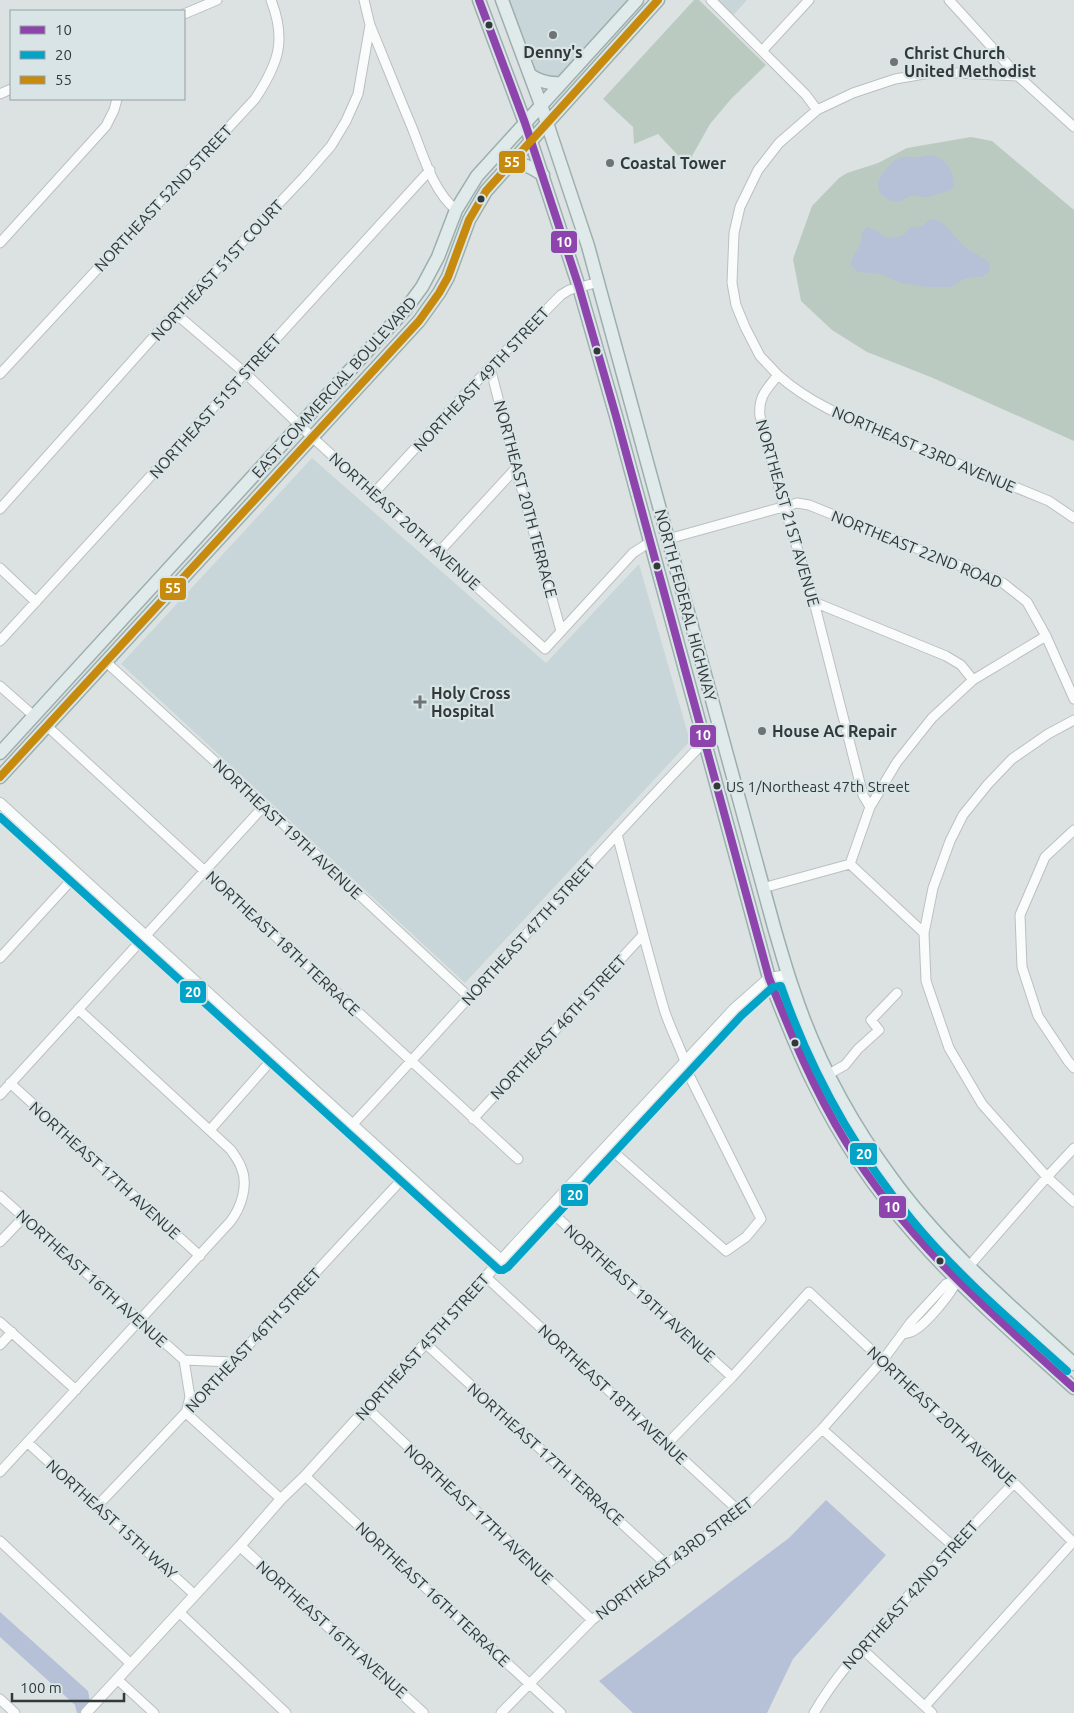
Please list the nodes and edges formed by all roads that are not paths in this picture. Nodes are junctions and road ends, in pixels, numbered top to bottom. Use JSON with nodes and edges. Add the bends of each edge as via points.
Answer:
{"nodes":[{"id":1,"x":217,"y":0,"type":"edge"},
{"id":2,"x":271,"y":0,"type":"edge"},
{"id":3,"x":364,"y":0,"type":"edge"},
{"id":4,"x":479,"y":0,"type":"edge"},
{"id":5,"x":502,"y":0,"type":"edge"},
{"id":6,"x":637,"y":0,"type":"edge"},
{"id":7,"x":658,"y":0,"type":"edge"},
{"id":8,"x":711,"y":0,"type":"edge"},
{"id":9,"x":809,"y":0,"type":"edge"},
{"id":10,"x":949,"y":0,"type":"edge"},
{"id":11,"x":185,"y":14,"type":"edge"},
{"id":12,"x":370,"y":25,"type":"junction"},
{"id":13,"x":762,"y":51,"type":"junction"},
{"id":14,"x":530,"y":75,"type":"junction"},
{"id":15,"x":1018,"y":76,"type":"junction"},
{"id":16,"x":561,"y":83,"type":"junction"},
{"id":17,"x":117,"y":100,"type":"edge"},
{"id":18,"x":541,"y":105,"type":"junction"},
{"id":19,"x":817,"y":110,"type":"junction"},
{"id":20,"x":525,"y":123,"type":"junction"},
{"id":21,"x":547,"y":124,"type":"junction"},
{"id":22,"x":1074,"y":127,"type":"edge"},
{"id":23,"x":531,"y":141,"type":"junction"},
{"id":24,"x":509,"y":166,"type":"junction"},
{"id":25,"x":430,"y":170,"type":"junction"},
{"id":26,"x":543,"y":175,"type":"junction"},
{"id":27,"x":456,"y":210,"type":"junction"},
{"id":28,"x":0,"y":243,"type":"edge"},
{"id":29,"x":598,"y":282,"type":"junction"},
{"id":30,"x":579,"y":287,"type":"junction"},
{"id":31,"x":175,"y":313,"type":"junction"},
{"id":32,"x":490,"y":367,"type":"junction"},
{"id":33,"x":245,"y":373,"type":"junction"},
{"id":34,"x":0,"y":374,"type":"edge"},
{"id":35,"x":778,"y":375,"type":"junction"},
{"id":36,"x":616,"y":416,"type":"junction"},
{"id":37,"x":300,"y":426,"type":"junction"},
{"id":38,"x":639,"y":431,"type":"junction"},
{"id":39,"x":312,"y":437,"type":"junction"},
{"id":40,"x":516,"y":468,"type":"junction"},
{"id":41,"x":374,"y":493,"type":"junction"},
{"id":42,"x":784,"y":506,"type":"junction"},
{"id":43,"x":641,"y":507,"type":"junction"},
{"id":44,"x":0,"y":509,"type":"edge"},
{"id":45,"x":1074,"y":518,"type":"edge"},
{"id":46,"x":668,"y":539,"type":"junction"},
{"id":47,"x":650,"y":542,"type":"junction"},
{"id":48,"x":439,"y":552,"type":"junction"},
{"id":49,"x":176,"y":562,"type":"junction"},
{"id":50,"x":0,"y":568,"type":"edge"},
{"id":51,"x":677,"y":571,"type":"junction"},
{"id":52,"x":168,"y":594,"type":"junction"},
{"id":53,"x":36,"y":602,"type":"junction"},
{"id":54,"x":814,"y":602,"type":"junction"},
{"id":55,"x":561,"y":632,"type":"junction"},
{"id":56,"x":1046,"y":636,"type":"junction"},
{"id":57,"x":0,"y":641,"type":"edge"},
{"id":58,"x":106,"y":662,"type":"junction"},
{"id":59,"x":973,"y":680,"type":"junction"},
{"id":60,"x":0,"y":686,"type":"edge"},
{"id":61,"x":1074,"y":699,"type":"edge"},
{"id":62,"x":34,"y":716,"type":"junction"},
{"id":63,"x":1074,"y":720,"type":"edge"},
{"id":64,"x":48,"y":727,"type":"junction"},
{"id":65,"x":705,"y":741,"type":"junction"},
{"id":66,"x":0,"y":753,"type":"edge"},
{"id":67,"x":0,"y":777,"type":"edge"},
{"id":68,"x":0,"y":803,"type":"edge"},
{"id":69,"x":264,"y":806,"type":"junction"},
{"id":70,"x":870,"y":807,"type":"junction"},
{"id":71,"x":1074,"y":830,"type":"edge"},
{"id":72,"x":617,"y":834,"type":"junction"},
{"id":73,"x":850,"y":864,"type":"junction"},
{"id":74,"x":205,"y":871,"type":"junction"},
{"id":75,"x":740,"y":871,"type":"junction"},
{"id":76,"x":77,"y":874,"type":"junction"},
{"id":77,"x":763,"y":888,"type":"junction"},
{"id":78,"x":924,"y":933,"type":"junction"},
{"id":79,"x":145,"y":936,"type":"junction"},
{"id":80,"x":643,"y":936,"type":"junction"},
{"id":81,"x":0,"y":958,"type":"edge"},
{"id":82,"x":788,"y":975,"type":"junction"},
{"id":83,"x":769,"y":978,"type":"junction"},
{"id":84,"x":897,"y":992,"type":"dead end"},
{"id":85,"x":469,"y":997,"type":"junction"},
{"id":86,"x":78,"y":1009,"type":"junction"},
{"id":87,"x":276,"y":1055,"type":"junction"},
{"id":88,"x":686,"y":1060,"type":"junction"},
{"id":89,"x":412,"y":1061,"type":"junction"},
{"id":90,"x":1074,"y":1068,"type":"edge"},
{"id":91,"x":828,"y":1074,"type":"junction"},
{"id":92,"x":10,"y":1083,"type":"junction"},
{"id":93,"x":0,"y":1095,"type":"edge"},
{"id":94,"x":474,"y":1119,"type":"junction"},
{"id":95,"x":352,"y":1125,"type":"junction"},
{"id":96,"x":210,"y":1130,"type":"junction"},
{"id":97,"x":863,"y":1136,"type":"junction"},
{"id":98,"x":607,"y":1146,"type":"junction"},
{"id":99,"x":849,"y":1146,"type":"junction"},
{"id":100,"x":1074,"y":1148,"type":"edge"},
{"id":101,"x":518,"y":1158,"type":"dead end"},
{"id":102,"x":407,"y":1174,"type":"junction"},
{"id":103,"x":1047,"y":1177,"type":"junction"},
{"id":104,"x":0,"y":1196,"type":"edge"},
{"id":105,"x":1074,"y":1202,"type":"edge"},
{"id":106,"x":548,"y":1209,"type":"junction"},
{"id":107,"x":23,"y":1218,"type":"junction"},
{"id":108,"x":0,"y":1242,"type":"edge"},
{"id":109,"x":200,"y":1256,"type":"junction"},
{"id":110,"x":500,"y":1260,"type":"junction"},
{"id":111,"x":969,"y":1266,"type":"junction"},
{"id":112,"x":486,"y":1277,"type":"junction"},
{"id":113,"x":957,"y":1280,"type":"junction"},
{"id":114,"x":140,"y":1321,"type":"junction"},
{"id":115,"x":0,"y":1322,"type":"edge"},
{"id":116,"x":12,"y":1332,"type":"junction"},
{"id":117,"x":0,"y":1344,"type":"edge"},
{"id":118,"x":426,"y":1344,"type":"junction"},
{"id":119,"x":184,"y":1360,"type":"junction"},
{"id":120,"x":884,"y":1360,"type":"junction"},
{"id":121,"x":232,"y":1362,"type":"junction"},
{"id":122,"x":1074,"y":1364,"type":"edge"},
{"id":123,"x":1074,"y":1368,"type":"edge"},
{"id":124,"x":1056,"y":1371,"type":"junction"},
{"id":125,"x":732,"y":1377,"type":"junction"},
{"id":126,"x":1074,"y":1388,"type":"edge"},
{"id":127,"x":76,"y":1390,"type":"junction"},
{"id":128,"x":367,"y":1408,"type":"junction"},
{"id":129,"x":186,"y":1414,"type":"junction"},
{"id":130,"x":822,"y":1429,"type":"junction"},
{"id":131,"x":28,"y":1442,"type":"junction"},
{"id":132,"x":667,"y":1444,"type":"junction"},
{"id":133,"x":0,"y":1472,"type":"edge"},
{"id":134,"x":305,"y":1476,"type":"junction"},
{"id":135,"x":1014,"y":1483,"type":"junction"},
{"id":136,"x":281,"y":1499,"type":"junction"},
{"id":137,"x":98,"y":1506,"type":"junction"},
{"id":138,"x":740,"y":1512,"type":"junction"},
{"id":139,"x":0,"y":1541,"type":"edge"},
{"id":140,"x":1073,"y":1542,"type":"edge"},
{"id":141,"x":240,"y":1546,"type":"junction"},
{"id":142,"x":953,"y":1546,"type":"junction"},
{"id":143,"x":666,"y":1564,"type":"junction"},
{"id":144,"x":195,"y":1595,"type":"junction"},
{"id":145,"x":179,"y":1612,"type":"junction"},
{"id":146,"x":592,"y":1620,"type":"junction"},
{"id":147,"x":861,"y":1648,"type":"junction"},
{"id":148,"x":131,"y":1664,"type":"junction"},
{"id":149,"x":117,"y":1679,"type":"junction"},
{"id":150,"x":529,"y":1683,"type":"junction"},
{"id":151,"x":0,"y":1699,"type":"edge"},
{"id":152,"x":924,"y":1706,"type":"junction"},
{"id":153,"x":89,"y":1709,"type":"edge"},
{"id":154,"x":16,"y":1713,"type":"edge"},
{"id":155,"x":154,"y":1713,"type":"edge"},
{"id":156,"x":286,"y":1713,"type":"edge"},
{"id":157,"x":423,"y":1713,"type":"edge"},
{"id":158,"x":501,"y":1713,"type":"edge"},
{"id":159,"x":561,"y":1713,"type":"edge"},
{"id":160,"x":814,"y":1713,"type":"edge"},
{"id":161,"x":932,"y":1713,"type":"edge"}],
"edges":[{"from":1,"to":11,"type":"street"},
{"from":2,"to":34,"type":"street","name":"NORTHEAST 52ND STREET","via":[[279,30],[279,46],[269,78],[254,99]]},
{"from":3,"to":12,"type":"street","name":"NORTHEAST 51ST COURT"},
{"from":4,"to":20,"type":"main road","name":"NORTH FEDERAL HIGHWAY"},
{"from":5,"to":14,"type":"main road","name":"NORTH FEDERAL HIGHWAY"},
{"from":6,"to":16,"type":"main road","name":"EAST COMMERCIAL BOULEVARD"},
{"from":7,"to":21,"type":"main road","name":"EAST COMMERCIAL BOULEVARD"},
{"from":8,"to":13,"type":"street"},
{"from":9,"to":13,"type":"street"},
{"from":10,"to":15,"type":"street"},
{"from":12,"to":25,"type":"street"},
{"from":12,"to":31,"type":"street","name":"NORTHEAST 51ST COURT","via":[[358,94],[331,146]]},
{"from":13,"to":19,"type":"street"},
{"from":14,"to":16,"type":"main road","via":[[544,82]]},
{"from":14,"to":18,"type":"main road","name":"NORTH FEDERAL HIGHWAY"},
{"from":15,"to":19,"type":"street","via":[[936,72],[895,78]]},
{"from":15,"to":22,"type":"street"},
{"from":16,"to":18,"type":"main road","name":"EAST COMMERCIAL BOULEVARD"},
{"from":17,"to":28,"type":"street","via":[[106,126]]},
{"from":18,"to":20,"type":"main road","name":"EAST COMMERCIAL BOULEVARD"},
{"from":18,"to":21,"type":"main road","name":"NORTH FEDERAL HIGHWAY"},
{"from":19,"to":35,"type":"street","via":[[779,143],[758,170],[740,207],[734,233],[732,283],[736,305],[760,356]]},
{"from":20,"to":23,"type":"main road","name":"NORTH FEDERAL HIGHWAY"},
{"from":20,"to":27,"type":"main road","name":"EAST COMMERCIAL BOULEVARD","via":[[477,176]]},
{"from":21,"to":23,"type":"main road","name":"EAST COMMERCIAL BOULEVARD"},
{"from":21,"to":29,"type":"main road","name":"NORTH FEDERAL HIGHWAY"},
{"from":23,"to":24,"type":"main road","name":"EAST COMMERCIAL BOULEVARD"},
{"from":23,"to":26,"type":"main road","name":"NORTH FEDERAL HIGHWAY"},
{"from":24,"to":26,"type":"main road","via":[[525,164]]},
{"from":24,"to":39,"type":"main road","name":"EAST COMMERCIAL BOULEVARD","via":[[477,205],[448,277],[430,307]]},
{"from":25,"to":27,"type":"street","via":[[441,194]]},
{"from":25,"to":33,"type":"street","name":"NORTHEAST 51ST STREET"},
{"from":26,"to":30,"type":"main road","name":"NORTH FEDERAL HIGHWAY"},
{"from":27,"to":37,"type":"main road","name":"EAST COMMERCIAL BOULEVARD","via":[[438,257],[406,310]]},
{"from":29,"to":30,"type":"street","name":"NORTHEAST 49TH STREET"},
{"from":29,"to":38,"type":"main road","name":"NORTH FEDERAL HIGHWAY"},
{"from":30,"to":32,"type":"street","name":"NORTHEAST 49TH STREET","via":[[561,295]]},
{"from":30,"to":36,"type":"main road","name":"NORTH FEDERAL HIGHWAY"},
{"from":31,"to":33,"type":"street","name":"NORTHEAST 20TH AVENUE"},
{"from":31,"to":44,"type":"street","name":"NORTHEAST 51ST COURT"},
{"from":32,"to":40,"type":"street","name":"NORTHEAST 20TH TERRACE"},
{"from":32,"to":41,"type":"street","name":"NORTHEAST 49TH STREET"},
{"from":33,"to":37,"type":"street","name":"NORTHEAST 20TH AVENUE"},
{"from":33,"to":53,"type":"street","name":"NORTHEAST 51ST STREET"},
{"from":35,"to":42,"type":"street","name":"NORTHEAST 21ST AVENUE","via":[[763,393],[759,405]]},
{"from":35,"to":45,"type":"street","name":"NORTHEAST 23RD AVENUE","via":[[818,404],[1049,501]]},
{"from":36,"to":38,"type":"main road","via":[[628,427]]},
{"from":36,"to":43,"type":"main road","name":"NORTH FEDERAL HIGHWAY"},
{"from":37,"to":39,"type":"street","name":"NORTHEAST 20TH AVENUE"},
{"from":37,"to":49,"type":"main road","name":"EAST COMMERCIAL BOULEVARD"},
{"from":38,"to":46,"type":"main road","name":"NORTH FEDERAL HIGHWAY"},
{"from":39,"to":41,"type":"street","name":"NORTHEAST 20TH AVENUE"},
{"from":39,"to":52,"type":"main road","name":"EAST COMMERCIAL BOULEVARD"},
{"from":40,"to":48,"type":"street"},
{"from":40,"to":55,"type":"street","name":"NORTHEAST 20TH TERRACE"},
{"from":41,"to":48,"type":"street","name":"NORTHEAST 20TH AVENUE"},
{"from":42,"to":46,"type":"street","name":"NORTHEAST 22ND ROAD"},
{"from":42,"to":54,"type":"street","name":"NORTHEAST 21ST AVENUE"},
{"from":42,"to":56,"type":"street","name":"NORTHEAST 22ND ROAD","via":[[808,505],[1003,583],[1027,602]]},
{"from":43,"to":46,"type":"main road","via":[[658,532]]},
{"from":43,"to":47,"type":"main road","name":"NORTH FEDERAL HIGHWAY"},
{"from":46,"to":51,"type":"main road","name":"NORTH FEDERAL HIGHWAY"},
{"from":47,"to":51,"type":"main road"},
{"from":47,"to":55,"type":"street","via":[[633,553]]},
{"from":47,"to":65,"type":"main road","name":"NORTH FEDERAL HIGHWAY"},
{"from":48,"to":55,"type":"street","name":"NORTHEAST 20TH AVENUE","via":[[545,649]]},
{"from":49,"to":52,"type":"main road","via":[[168,580]]},
{"from":49,"to":62,"type":"main road","name":"EAST COMMERCIAL BOULEVARD"},
{"from":50,"to":53,"type":"street"},
{"from":51,"to":77,"type":"main road","name":"NORTH FEDERAL HIGHWAY"},
{"from":52,"to":58,"type":"main road","name":"EAST COMMERCIAL BOULEVARD"},
{"from":53,"to":57,"type":"street","name":"NORTHEAST 51ST STREET"},
{"from":54,"to":59,"type":"street","via":[[946,656],[961,665]]},
{"from":54,"to":70,"type":"street","name":"NORTHEAST 21ST AVENUE","via":[[863,795]]},
{"from":56,"to":59,"type":"street"},
{"from":56,"to":61,"type":"street","name":"NORTHEAST 22ND ROAD"},
{"from":58,"to":64,"type":"main road","name":"EAST COMMERCIAL BOULEVARD"},
{"from":58,"to":69,"type":"street","name":"NORTHEAST 19TH AVENUE"},
{"from":59,"to":70,"type":"street","via":[[932,718],[897,762]]},
{"from":60,"to":62,"type":"street"},
{"from":62,"to":66,"type":"main road","name":"EAST COMMERCIAL BOULEVARD"},
{"from":63,"to":78,"type":"street","via":[[1012,759],[963,815],[933,888]]},
{"from":64,"to":67,"type":"main road","name":"EAST COMMERCIAL BOULEVARD"},
{"from":64,"to":74,"type":"street","name":"NORTHEAST 18TH TERRACE"},
{"from":65,"to":72,"type":"street","name":"NORTHEAST 47TH STREET"},
{"from":65,"to":75,"type":"main road","name":"NORTH FEDERAL HIGHWAY"},
{"from":68,"to":76,"type":"street"},
{"from":69,"to":74,"type":"street"},
{"from":69,"to":85,"type":"street","name":"NORTHEAST 19TH AVENUE"},
{"from":70,"to":73,"type":"street"},
{"from":71,"to":90,"type":"street","via":[[1046,858],[1020,914],[1022,967],[1038,1016]]},
{"from":72,"to":80,"type":"street"},
{"from":72,"to":85,"type":"street","name":"NORTHEAST 47TH STREET"},
{"from":73,"to":77,"type":"street"},
{"from":73,"to":78,"type":"street"},
{"from":74,"to":79,"type":"street"},
{"from":74,"to":89,"type":"street","name":"NORTHEAST 18TH TERRACE"},
{"from":75,"to":77,"type":"main road","via":[[749,881]]},
{"from":75,"to":83,"type":"main road","name":"NORTH FEDERAL HIGHWAY"},
{"from":76,"to":79,"type":"street"},
{"from":76,"to":81,"type":"street"},
{"from":77,"to":82,"type":"main road","name":"NORTH FEDERAL HIGHWAY"},
{"from":78,"to":103,"type":"street","via":[[926,981],[949,1048],[982,1104]]},
{"from":79,"to":86,"type":"street"},
{"from":79,"to":87,"type":"street"},
{"from":80,"to":88,"type":"street","via":[[668,1022]]},
{"from":80,"to":94,"type":"street","name":"NORTHEAST 46TH STREET"},
{"from":82,"to":83,"type":"street"},
{"from":82,"to":91,"type":"main road","name":"NORTH FEDERAL HIGHWAY"},
{"from":83,"to":88,"type":"street","name":"NORTHEAST 45TH STREET","via":[[734,1008]]},
{"from":83,"to":99,"type":"main road","name":"NORTH FEDERAL HIGHWAY","via":[[813,1083]]},
{"from":84,"to":91,"type":"street","via":[[871,1020],[878,1030],[845,1065]]},
{"from":85,"to":89,"type":"street","name":"NORTHEAST 47TH STREET"},
{"from":86,"to":92,"type":"street"},
{"from":86,"to":96,"type":"street"},
{"from":87,"to":95,"type":"street"},
{"from":87,"to":96,"type":"street"},
{"from":88,"to":98,"type":"street","name":"NORTHEAST 45TH STREET"},
{"from":88,"to":98,"type":"street","via":[[690,1077],[761,1218],[746,1238],[726,1251]]},
{"from":89,"to":94,"type":"street","name":"NORTHEAST 18TH TERRACE"},
{"from":89,"to":95,"type":"street","name":"NORTHEAST 47TH STREET"},
{"from":91,"to":97,"type":"main road","name":"NORTH FEDERAL HIGHWAY"},
{"from":92,"to":93,"type":"street"},
{"from":92,"to":109,"type":"street","name":"NORTHEAST 17TH AVENUE"},
{"from":94,"to":101,"type":"street","name":"NORTHEAST 18TH TERRACE"},
{"from":95,"to":102,"type":"street"},
{"from":96,"to":109,"type":"street","via":[[231,1150],[242,1168],[244,1185],[237,1213]]},
{"from":97,"to":99,"type":"street"},
{"from":97,"to":111,"type":"main road","name":"NORTH FEDERAL HIGHWAY","via":[[908,1199]]},
{"from":98,"to":106,"type":"street","name":"NORTHEAST 45TH STREET"},
{"from":99,"to":113,"type":"main road","name":"NORTH FEDERAL HIGHWAY","via":[[896,1212]]},
{"from":100,"to":103,"type":"street","name":"NORTHEAST 43RD STREET"},
{"from":102,"to":110,"type":"street"},
{"from":102,"to":121,"type":"street","name":"NORTHEAST 46TH STREET"},
{"from":103,"to":105,"type":"street"},
{"from":103,"to":111,"type":"street","name":"NORTHEAST 43RD STREET"},
{"from":104,"to":107,"type":"street","name":"NORTHEAST 16TH AVENUE"},
{"from":106,"to":110,"type":"street","name":"NORTHEAST 45TH STREET"},
{"from":106,"to":125,"type":"street","name":"NORTHEAST 19TH AVENUE"},
{"from":107,"to":108,"type":"street"},
{"from":107,"to":114,"type":"street","name":"NORTHEAST 16TH AVENUE"},
{"from":109,"to":114,"type":"street"},
{"from":110,"to":112,"type":"street","name":"NORTHEAST 45TH STREET"},
{"from":111,"to":113,"type":"street","name":"NORTHEAST 43RD STREET"},
{"from":111,"to":122,"type":"main road","name":"NORTH FEDERAL HIGHWAY"},
{"from":112,"to":118,"type":"street","name":"NORTHEAST 45TH STREET"},
{"from":112,"to":132,"type":"street","name":"NORTHEAST 18TH AVENUE"},
{"from":113,"to":120,"type":"street","name":"NORTHEAST 43RD STREET","via":[[946,1284],[911,1322]]},
{"from":113,"to":124,"type":"main road","name":"NORTH FEDERAL HIGHWAY"},
{"from":114,"to":119,"type":"street","name":"NORTHEAST 16TH AVENUE"},
{"from":114,"to":127,"type":"street"},
{"from":115,"to":116,"type":"street"},
{"from":116,"to":117,"type":"street"},
{"from":116,"to":127,"type":"street"},
{"from":118,"to":128,"type":"street","name":"NORTHEAST 45TH STREET"},
{"from":118,"to":143,"type":"street","name":"NORTHEAST 17TH TERRACE"},
{"from":119,"to":121,"type":"street"},
{"from":119,"to":129,"type":"street","via":[[190,1397]]},
{"from":120,"to":125,"type":"street","name":"NORTHEAST 20TH AVENUE","via":[[809,1292]]},
{"from":120,"to":130,"type":"street","name":"NORTHEAST 43RD STREET"},
{"from":120,"to":135,"type":"street","name":"NORTHEAST 20TH AVENUE"},
{"from":121,"to":129,"type":"street","name":"NORTHEAST 46TH STREET"},
{"from":123,"to":124,"type":"main road"},
{"from":124,"to":126,"type":"main road","name":"NORTH FEDERAL HIGHWAY"},
{"from":125,"to":132,"type":"street"},
{"from":127,"to":131,"type":"street"},
{"from":128,"to":134,"type":"street","name":"NORTHEAST 45TH STREET"},
{"from":128,"to":146,"type":"street","name":"NORTHEAST 17TH AVENUE"},
{"from":129,"to":136,"type":"street"},
{"from":129,"to":137,"type":"street","name":"NORTHEAST 46TH STREET"},
{"from":130,"to":138,"type":"street","name":"NORTHEAST 43RD STREET"},
{"from":130,"to":142,"type":"street"},
{"from":131,"to":133,"type":"street"},
{"from":131,"to":137,"type":"street","name":"NORTHEAST 15TH WAY"},
{"from":132,"to":138,"type":"street","name":"NORTHEAST 18TH AVENUE"},
{"from":134,"to":136,"type":"street","name":"NORTHEAST 45TH STREET"},
{"from":134,"to":150,"type":"street","name":"NORTHEAST 16TH TERRACE"},
{"from":135,"to":140,"type":"street","name":"NORTHEAST 20TH AVENUE"},
{"from":135,"to":142,"type":"street","name":"NORTHEAST 42ND STREET"},
{"from":136,"to":141,"type":"street","name":"NORTHEAST 45TH STREET"},
{"from":137,"to":144,"type":"street","name":"NORTHEAST 15TH WAY"},
{"from":138,"to":143,"type":"street","name":"NORTHEAST 43RD STREET"},
{"from":139,"to":148,"type":"street"},
{"from":140,"to":152,"type":"street"},
{"from":141,"to":144,"type":"street","name":"NORTHEAST 45TH STREET"},
{"from":141,"to":157,"type":"street","name":"NORTHEAST 16TH AVENUE"},
{"from":142,"to":147,"type":"street","name":"NORTHEAST 42ND STREET"},
{"from":143,"to":146,"type":"street","name":"NORTHEAST 43RD STREET"},
{"from":144,"to":145,"type":"street","name":"NORTHEAST 45TH STREET"},
{"from":145,"to":148,"type":"street","name":"NORTHEAST 45TH STREET"},
{"from":145,"to":156,"type":"street"},
{"from":146,"to":150,"type":"street","name":"NORTHEAST 43RD STREET"},
{"from":147,"to":152,"type":"street"},
{"from":147,"to":160,"type":"street","name":"NORTHEAST 42ND STREET","via":[[835,1679]]},
{"from":148,"to":149,"type":"street","name":"NORTHEAST 45TH STREET"},
{"from":149,"to":153,"type":"street","name":"NORTHEAST 45TH STREET"},
{"from":149,"to":155,"type":"street"},
{"from":150,"to":158,"type":"street","name":"NORTHEAST 43RD STREET"},
{"from":150,"to":159,"type":"street","name":"NORTHEAST 16TH TERRACE"},
{"from":151,"to":154,"type":"street"},
{"from":152,"to":161,"type":"street"}]}
